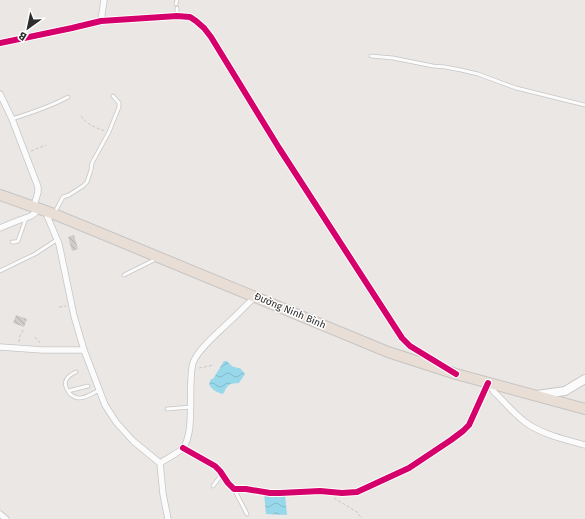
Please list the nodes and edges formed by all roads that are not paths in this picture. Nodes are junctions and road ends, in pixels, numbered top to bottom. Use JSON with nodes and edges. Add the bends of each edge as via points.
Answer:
{"nodes":[{"id":1,"x":104,"y":0,"type":"edge"},
{"id":2,"x":177,"y":4,"type":"edge"},
{"id":3,"x":177,"y":16,"type":"junction"},
{"id":4,"x":101,"y":21,"type":"junction"},
{"id":5,"x":0,"y":43,"type":"edge"},
{"id":6,"x":371,"y":56,"type":"dead end"},
{"id":7,"x":0,"y":94,"type":"edge"},
{"id":8,"x":113,"y":96,"type":"dead end"},
{"id":9,"x":68,"y":97,"type":"dead end"},
{"id":10,"x":585,"y":105,"type":"edge"},
{"id":11,"x":12,"y":119,"type":"junction"},
{"id":12,"x":0,"y":195,"type":"edge"},
{"id":13,"x":42,"y":210,"type":"junction"},
{"id":14,"x":26,"y":218,"type":"junction"},
{"id":15,"x":0,"y":228,"type":"edge"},
{"id":16,"x":58,"y":239,"type":"junction"},
{"id":17,"x":12,"y":242,"type":"dead end"},
{"id":18,"x":159,"y":257,"type":"junction"},
{"id":19,"x":0,"y":271,"type":"edge"},
{"id":20,"x":124,"y":276,"type":"dead end"},
{"id":21,"x":255,"y":296,"type":"junction"},
{"id":22,"x":0,"y":347,"type":"edge"},
{"id":23,"x":84,"y":350,"type":"junction"},
{"id":24,"x":76,"y":372,"type":"dead end"},
{"id":25,"x":456,"y":374,"type":"junction"},
{"id":26,"x":585,"y":379,"type":"edge"},
{"id":27,"x":489,"y":384,"type":"junction"},
{"id":28,"x":88,"y":386,"type":"dead end"},
{"id":29,"x":100,"y":390,"type":"junction"},
{"id":30,"x":68,"y":391,"type":"junction"},
{"id":31,"x":534,"y":395,"type":"junction"},
{"id":32,"x":191,"y":407,"type":"junction"},
{"id":33,"x":167,"y":409,"type":"dead end"},
{"id":34,"x":585,"y":409,"type":"edge"},
{"id":35,"x":585,"y":445,"type":"edge"},
{"id":36,"x":183,"y":448,"type":"junction"},
{"id":37,"x":160,"y":463,"type":"junction"},
{"id":38,"x":222,"y":474,"type":"junction"},
{"id":39,"x":213,"y":486,"type":"dead end"},
{"id":40,"x":234,"y":489,"type":"junction"},
{"id":41,"x":0,"y":514,"type":"edge"},
{"id":42,"x":247,"y":514,"type":"dead end"},
{"id":43,"x":6,"y":519,"type":"edge"},
{"id":44,"x":168,"y":519,"type":"edge"}],
"edges":[{"from":1,"to":4,"type":"street"},
{"from":2,"to":3,"type":"lane"},
{"from":3,"to":4,"type":"street"},
{"from":3,"to":25,"type":"street","via":[[190,17],[211,37],[279,148],[402,338],[410,346]]},
{"from":4,"to":5,"type":"street"},
{"from":6,"to":10,"type":"lane","via":[[466,71],[516,88]]},
{"from":7,"to":11,"type":"street"},
{"from":8,"to":13,"type":"lane","via":[[120,103],[109,132],[92,163],[87,182]]},
{"from":9,"to":11,"type":"lane"},
{"from":11,"to":13,"type":"street","via":[[38,187]]},
{"from":12,"to":13,"type":"highway","name":"Đường Ninh Bình"},
{"from":13,"to":14,"type":"street"},
{"from":13,"to":16,"type":"street"},
{"from":13,"to":18,"type":"highway","name":"Đường Ninh Bình"},
{"from":14,"to":15,"type":"street"},
{"from":14,"to":17,"type":"lane","via":[[18,241]]},
{"from":16,"to":19,"type":"lane","via":[[35,254]]},
{"from":16,"to":23,"type":"street"},
{"from":18,"to":20,"type":"lane"},
{"from":18,"to":21,"type":"highway","name":"Đường Ninh Bình"},
{"from":21,"to":25,"type":"highway","name":"Đường Ninh Bình","via":[[388,352]]},
{"from":21,"to":32,"type":"street","via":[[198,354],[192,369]]},
{"from":22,"to":23,"type":"street"},
{"from":23,"to":29,"type":"street"},
{"from":24,"to":30,"type":"lane","via":[[65,381]]},
{"from":25,"to":27,"type":"highway","name":"Đường Ninh Bình"},
{"from":26,"to":31,"type":"main road","via":[[565,391]]},
{"from":27,"to":31,"type":"highway","name":"Đường Ninh Bình"},
{"from":27,"to":35,"type":"street","via":[[494,392],[530,426]]},
{"from":27,"to":40,"type":"street","via":[[469,425],[463,431],[409,468],[357,492],[270,493]]},
{"from":28,"to":30,"type":"lane"},
{"from":29,"to":30,"type":"lane","via":[[79,398]]},
{"from":29,"to":37,"type":"street","via":[[105,405],[120,427]]},
{"from":31,"to":34,"type":"highway","name":"Đường Ninh Bình"},
{"from":32,"to":33,"type":"lane"},
{"from":32,"to":36,"type":"street","via":[[187,441]]},
{"from":36,"to":37,"type":"street"},
{"from":36,"to":38,"type":"street","via":[[210,462]]},
{"from":37,"to":44,"type":"street"},
{"from":38,"to":39,"type":"lane"},
{"from":38,"to":40,"type":"street"},
{"from":40,"to":42,"type":"lane"},
{"from":41,"to":43,"type":"street"}]}
